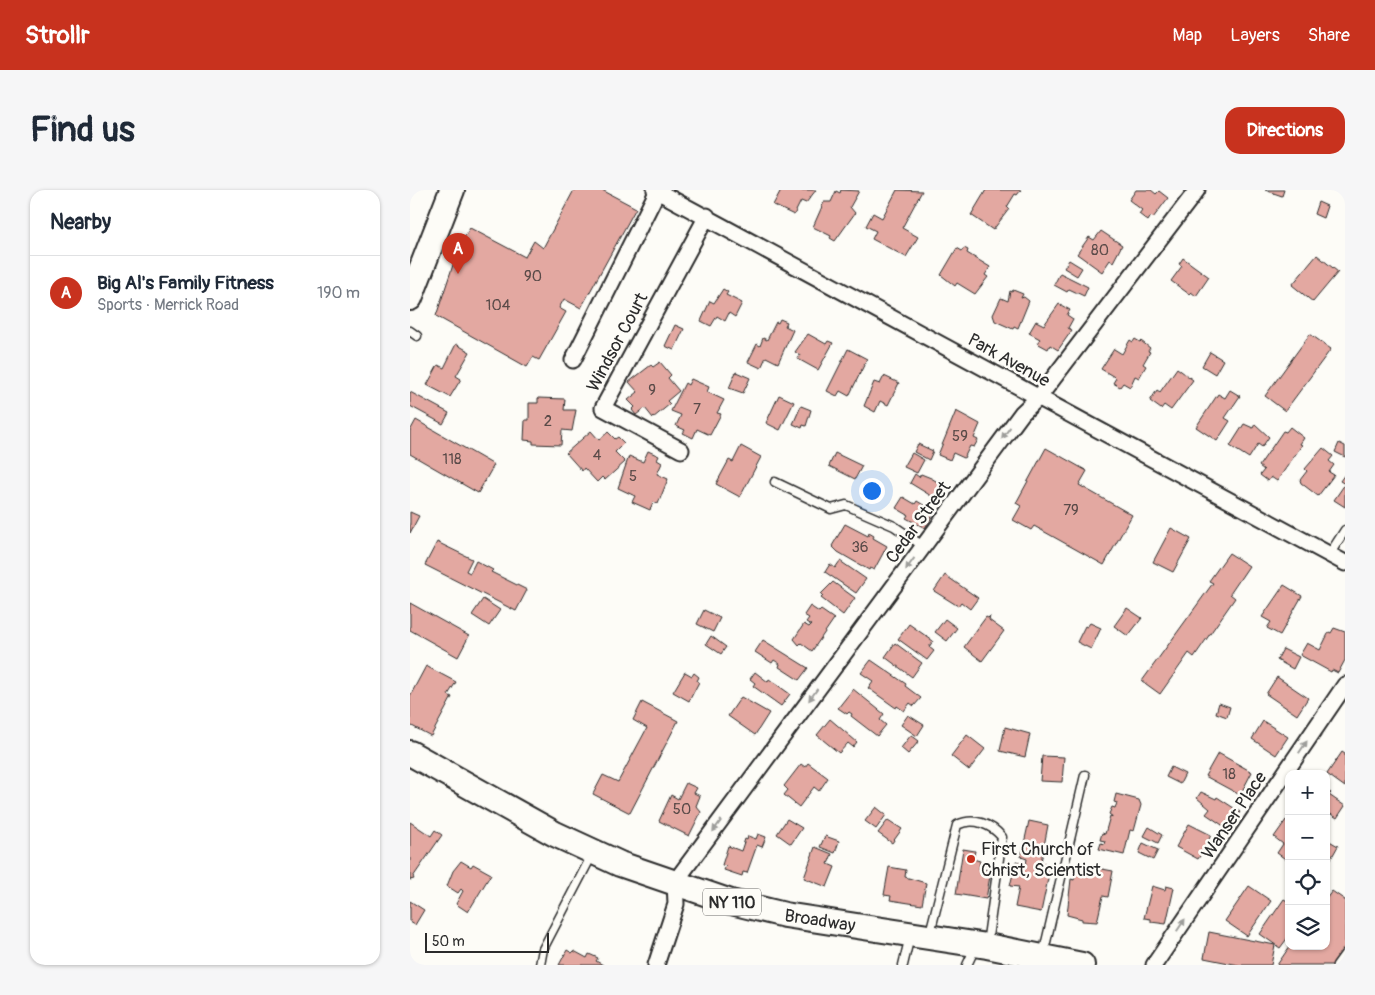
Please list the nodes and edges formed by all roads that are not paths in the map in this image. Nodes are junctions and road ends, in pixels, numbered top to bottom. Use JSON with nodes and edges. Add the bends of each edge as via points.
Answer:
{"nodes":[{"id":1,"x":452,"y":190,"type":"edge"},
{"id":2,"x":1197,"y":190,"type":"edge"},
{"id":3,"x":656,"y":191,"type":"edge"},
{"id":4,"x":707,"y":216,"type":"junction"},
{"id":5,"x":410,"y":298,"type":"edge"},
{"id":6,"x":573,"y":360,"type":"dead end"},
{"id":7,"x":1039,"y":397,"type":"junction"},
{"id":8,"x":681,"y":450,"type":"dead end"},
{"id":9,"x":775,"y":482,"type":"dead end"},
{"id":10,"x":1345,"y":530,"type":"edge"},
{"id":11,"x":923,"y":546,"type":"junction"},
{"id":12,"x":1329,"y":555,"type":"junction"},
{"id":13,"x":1345,"y":563,"type":"edge"},
{"id":14,"x":1345,"y":685,"type":"edge"},
{"id":15,"x":410,"y":753,"type":"edge"},
{"id":16,"x":1084,"y":775,"type":"dead end"},
{"id":17,"x":594,"y":852,"type":"junction"},
{"id":18,"x":675,"y":882,"type":"junction"},
{"id":19,"x":920,"y":935,"type":"junction"},
{"id":20,"x":977,"y":952,"type":"edge"},
{"id":21,"x":1345,"y":954,"type":"edge"},
{"id":22,"x":1028,"y":956,"type":"junction"},
{"id":23,"x":540,"y":965,"type":"edge"},
{"id":24,"x":656,"y":965,"type":"edge"},
{"id":25,"x":903,"y":965,"type":"edge"},
{"id":26,"x":1082,"y":965,"type":"edge"},
{"id":27,"x":1154,"y":965,"type":"edge"},
{"id":28,"x":1338,"y":965,"type":"edge"}],
"edges":[{"from":1,"to":5,"type":"main road"},
{"from":2,"to":7,"type":"street","name":"Cedar Street"},
{"from":3,"to":4,"type":"street","name":"Park Avenue"},
{"from":3,"to":6,"type":"street","name":"Windsor Court"},
{"from":4,"to":7,"type":"street","name":"Park Avenue"},
{"from":4,"to":8,"type":"street","name":"Windsor Court","via":[[603,408]]},
{"from":7,"to":11,"type":"street","name":"Cedar Street","one_way":true,"via":[[1022,412]]},
{"from":7,"to":12,"type":"street","name":"Park Avenue"},
{"from":9,"to":11,"type":"lane","via":[[831,509],[846,505],[894,526]]},
{"from":10,"to":12,"type":"lane"},
{"from":11,"to":18,"type":"street","name":"Cedar Street","one_way":true},
{"from":12,"to":13,"type":"street","name":"Park Avenue"},
{"from":27,"to":14,"type":"street","name":"Wanser Place","one_way":true},
{"from":15,"to":17,"type":"main road","name":"Broadway","number":"NY 110","via":[[555,834]]},
{"from":16,"to":22,"type":"lane"},
{"from":17,"to":18,"type":"main road","name":"Broadway","number":"NY 110"},
{"from":17,"to":23,"type":"lane","via":[[543,949]]},
{"from":18,"to":19,"type":"main road","name":"Broadway","number":"NY 110","via":[[731,902],[785,915]]},
{"from":18,"to":24,"type":"street","via":[[676,904]]},
{"from":19,"to":20,"type":"main road","name":"Broadway","number":"NY 110"},
{"from":19,"to":20,"type":"lane","via":[[957,825],[965,821],[976,822],[994,828],[1002,837]]},
{"from":19,"to":25,"type":"lane"},
{"from":20,"to":22,"type":"main road","name":"Broadway","number":"NY 110"},
{"from":21,"to":28,"type":"lane"},
{"from":22,"to":26,"type":"main road","name":"Broadway","number":"NY 110"}]}
